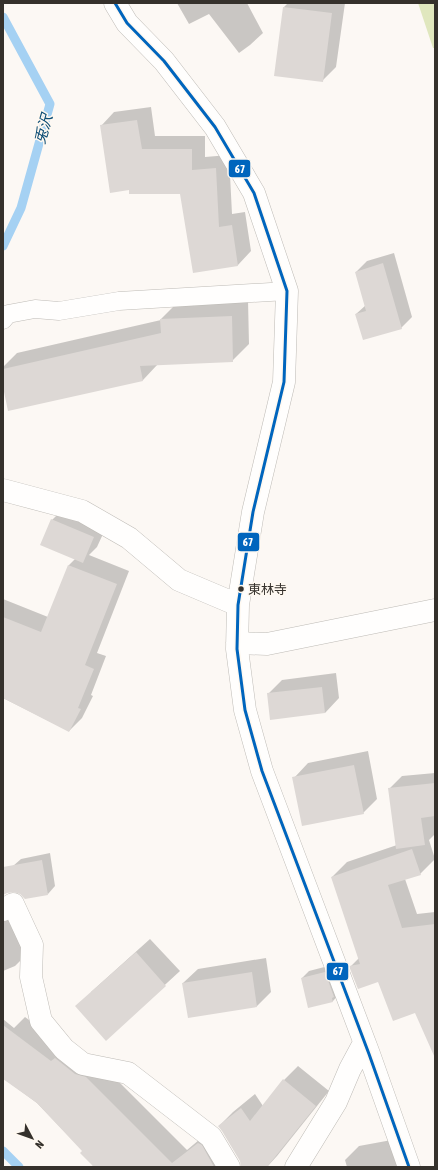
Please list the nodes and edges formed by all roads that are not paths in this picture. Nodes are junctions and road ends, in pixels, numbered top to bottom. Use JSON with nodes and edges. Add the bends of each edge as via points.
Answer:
{"nodes":[{"id":1,"x":115,"y":3,"type":"edge"},
{"id":2,"x":286,"y":291,"type":"junction"},
{"id":3,"x":3,"y":320,"type":"edge"},
{"id":4,"x":3,"y":490,"type":"edge"},
{"id":5,"x":238,"y":605,"type":"junction"},
{"id":6,"x":435,"y":610,"type":"edge"},
{"id":7,"x":237,"y":643,"type":"junction"},
{"id":8,"x":3,"y":910,"type":"edge"},
{"id":9,"x":364,"y":1043,"type":"junction"},
{"id":10,"x":229,"y":1167,"type":"edge"},
{"id":11,"x":296,"y":1167,"type":"edge"},
{"id":12,"x":409,"y":1167,"type":"edge"}],
"edges":[{"from":1,"to":2,"type":"street","via":[[127,23],[164,61],[215,127],[254,193]]},
{"from":2,"to":3,"type":"lane","via":[[119,301],[59,311],[35,310],[8,314]]},
{"from":2,"to":5,"type":"street","via":[[284,382],[253,512]]},
{"from":4,"to":5,"type":"street","via":[[82,511],[129,538],[179,580]]},
{"from":5,"to":7,"type":"street"},
{"from":6,"to":7,"type":"street","via":[[267,644]]},
{"from":7,"to":9,"type":"street","via":[[244,710],[262,771]]},
{"from":8,"to":10,"type":"street","via":[[13,904],[32,945],[31,977],[41,1021],[64,1049],[83,1064],[128,1073],[211,1137]]},
{"from":9,"to":11,"type":"street","via":[[336,1102]]},
{"from":9,"to":12,"type":"street"}]}
